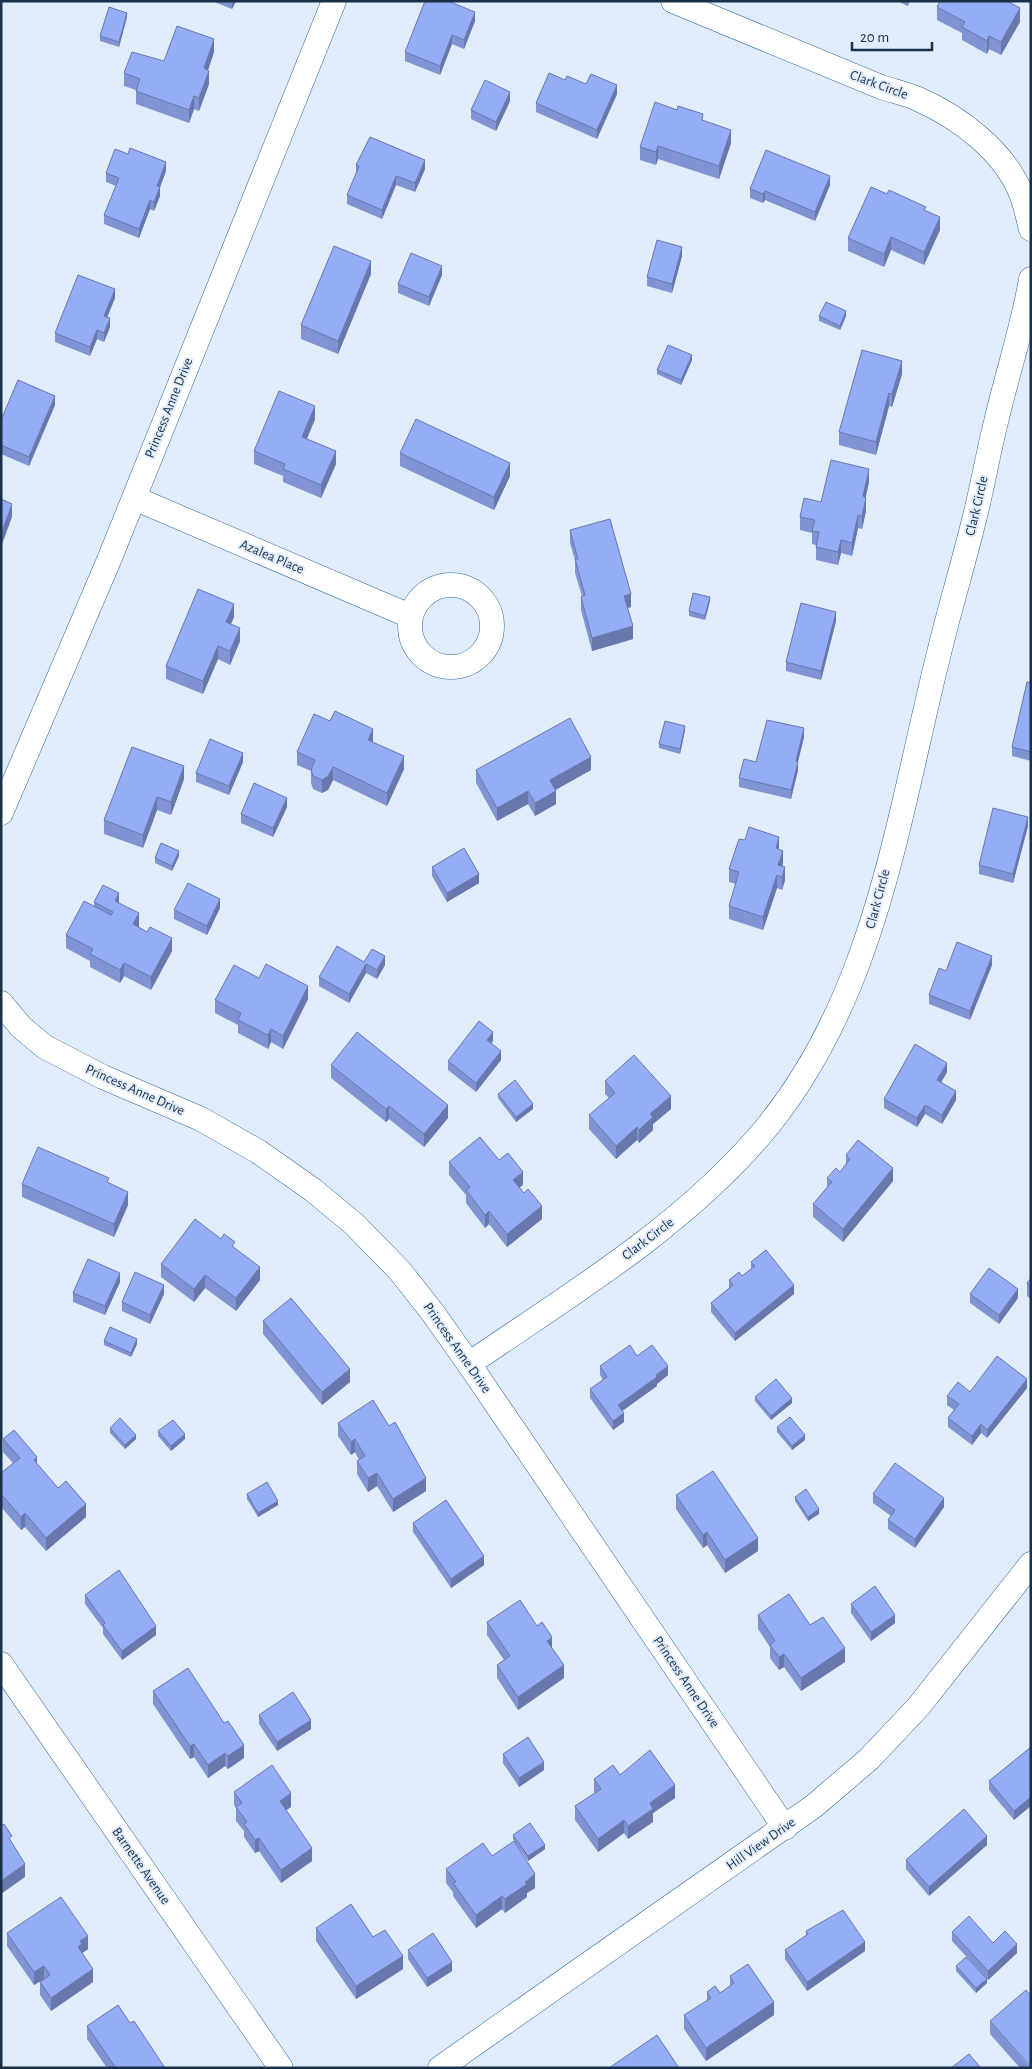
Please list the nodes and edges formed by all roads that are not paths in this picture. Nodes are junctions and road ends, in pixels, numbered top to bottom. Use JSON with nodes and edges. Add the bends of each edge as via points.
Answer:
{"nodes":[{"id":1,"x":334,"y":1,"type":"edge"},
{"id":2,"x":673,"y":1,"type":"edge"},
{"id":3,"x":1031,"y":229,"type":"edge"},
{"id":4,"x":1031,"y":279,"type":"edge"},
{"id":5,"x":134,"y":498,"type":"junction"},
{"id":6,"x":410,"y":616,"type":"dead end"},
{"id":7,"x":1,"y":813,"type":"edge"},
{"id":8,"x":1,"y":1003,"type":"edge"},
{"id":9,"x":469,"y":1364,"type":"junction"},
{"id":10,"x":1031,"y":1564,"type":"edge"},
{"id":11,"x":1,"y":1664,"type":"edge"},
{"id":12,"x":785,"y":1828,"type":"junction"},
{"id":13,"x":281,"y":2068,"type":"edge"},
{"id":14,"x":440,"y":2068,"type":"edge"}],
"edges":[{"from":1,"to":5,"type":"street","name":"Princess Anne Drive"},
{"from":2,"to":3,"type":"street","name":"Clark Circle","via":[[881,88],[917,98],[950,116],[980,138],[1010,172],[1022,196]]},
{"from":4,"to":9,"type":"street","name":"Clark Circle","via":[[914,762],[868,936],[842,1004],[821,1047],[796,1088],[758,1138],[707,1191],[634,1251]]},
{"from":5,"to":6,"type":"street","name":"Azalea Place"},
{"from":5,"to":7,"type":"street","name":"Princess Anne Drive"},
{"from":8,"to":9,"type":"street","name":"Princess Anne Drive","via":[[21,1027],[45,1047],[103,1077],[201,1119],[259,1152],[313,1190],[354,1224],[400,1272]]},
{"from":9,"to":12,"type":"street","name":"Princess Anne Drive"},
{"from":10,"to":12,"type":"street","name":"Hill View Drive","via":[[919,1706],[869,1758]]},
{"from":11,"to":13,"type":"street","name":"Barnette Avenue"},
{"from":12,"to":14,"type":"street","name":"Hill View Drive"}]}
